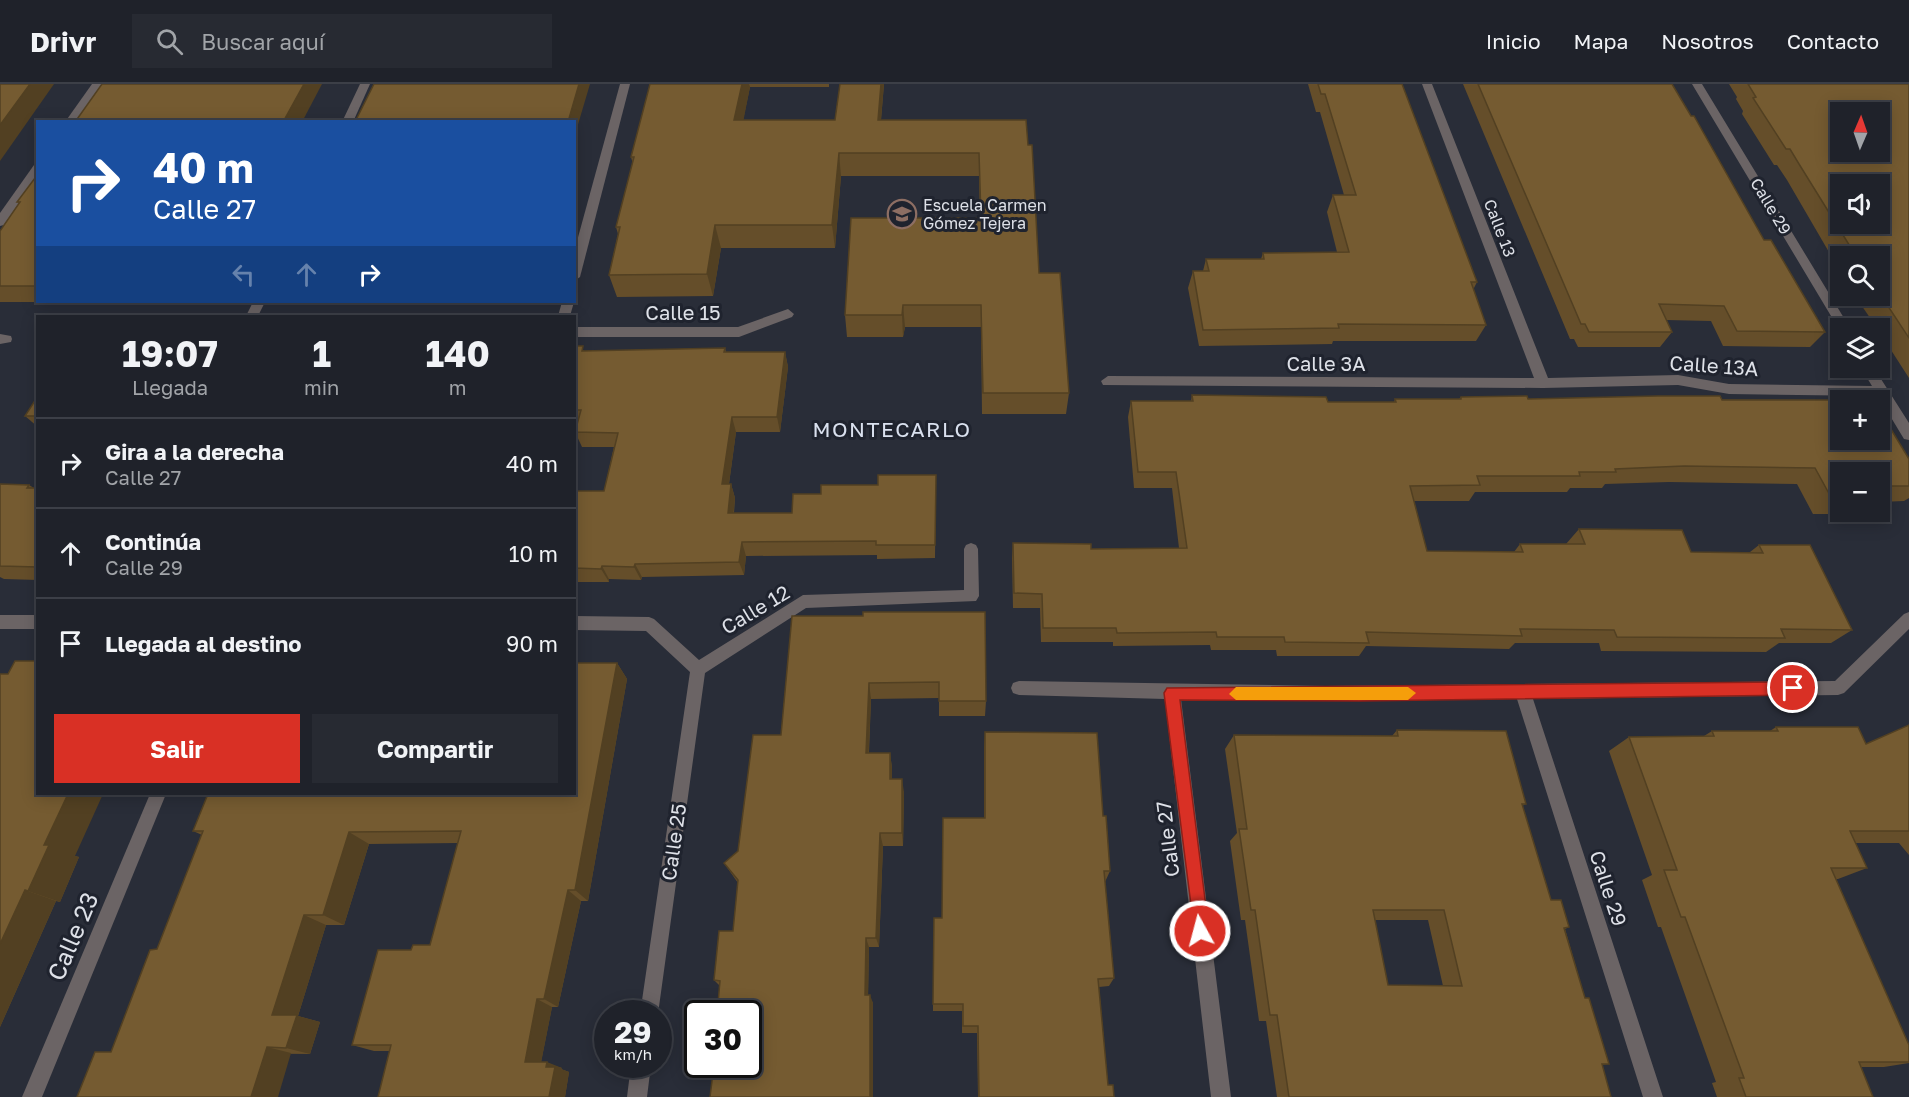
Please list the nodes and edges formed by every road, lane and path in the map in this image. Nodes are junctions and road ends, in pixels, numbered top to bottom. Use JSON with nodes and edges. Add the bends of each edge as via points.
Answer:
{"nodes":[{"id":1,"x":97,"y":84,"type":"edge"},
{"id":2,"x":365,"y":84,"type":"edge"},
{"id":3,"x":625,"y":84,"type":"edge"},
{"id":4,"x":1427,"y":84,"type":"edge"},
{"id":5,"x":1697,"y":84,"type":"edge"},
{"id":6,"x":71,"y":120,"type":"edge"},
{"id":7,"x":347,"y":120,"type":"edge"},
{"id":8,"x":36,"y":171,"type":"edge"},
{"id":9,"x":0,"y":222,"type":"edge"},
{"id":10,"x":576,"y":269,"type":"edge"},
{"id":11,"x":788,"y":314,"type":"dead end"},
{"id":12,"x":1838,"y":318,"type":"edge"},
{"id":13,"x":576,"y":332,"type":"edge"},
{"id":14,"x":1108,"y":381,"type":"dead end"},
{"id":15,"x":1542,"y":383,"type":"junction"},
{"id":16,"x":1830,"y":390,"type":"edge"},
{"id":17,"x":1890,"y":404,"type":"edge"},
{"id":18,"x":1909,"y":435,"type":"edge"},
{"id":19,"x":970,"y":549,"type":"dead end"},
{"id":20,"x":1909,"y":619,"type":"edge"},
{"id":21,"x":0,"y":622,"type":"edge"},
{"id":22,"x":36,"y":622,"type":"edge"},
{"id":23,"x":576,"y":623,"type":"edge"},
{"id":24,"x":698,"y":669,"type":"junction"},
{"id":25,"x":1019,"y":688,"type":"dead end"},
{"id":26,"x":1172,"y":693,"type":"junction"},
{"id":27,"x":1523,"y":693,"type":"junction"},
{"id":28,"x":158,"y":795,"type":"edge"},
{"id":29,"x":651,"y":1000,"type":"edge"},
{"id":30,"x":639,"y":1078,"type":"edge"},
{"id":31,"x":32,"y":1097,"type":"edge"},
{"id":32,"x":637,"y":1097,"type":"edge"},
{"id":33,"x":1221,"y":1097,"type":"edge"},
{"id":34,"x":1653,"y":1097,"type":"edge"}],
"edges":[{"from":1,"to":6,"type":"street"},
{"from":2,"to":7,"type":"street"},
{"from":3,"to":10,"type":"street"},
{"from":4,"to":15,"type":"street","name":"Calle 13"},
{"from":5,"to":12,"type":"street","name":"Calle 29"},
{"from":8,"to":9,"type":"street"},
{"from":11,"to":13,"type":"street","name":"Calle 15","via":[[740,332]]},
{"from":14,"to":15,"type":"street","name":"Calle 3A"},
{"from":15,"to":16,"type":"street","name":"Calle 13A","via":[[1678,380],[1729,389]]},
{"from":17,"to":18,"type":"street"},
{"from":19,"to":24,"type":"street","name":"Calle 12","via":[[971,596],[803,602]]},
{"from":20,"to":27,"type":"street","via":[[1838,688]]},
{"from":21,"to":22,"type":"street"},
{"from":23,"to":24,"type":"street","via":[[649,624]]},
{"from":24,"to":29,"type":"street","name":"Calle 25"},
{"from":25,"to":26,"type":"street"},
{"from":26,"to":27,"type":"street"},
{"from":26,"to":33,"type":"street","name":"Calle 27"},
{"from":27,"to":34,"type":"street","name":"Calle 29"},
{"from":28,"to":31,"type":"street","name":"Calle 23"},
{"from":30,"to":32,"type":"street"}]}
